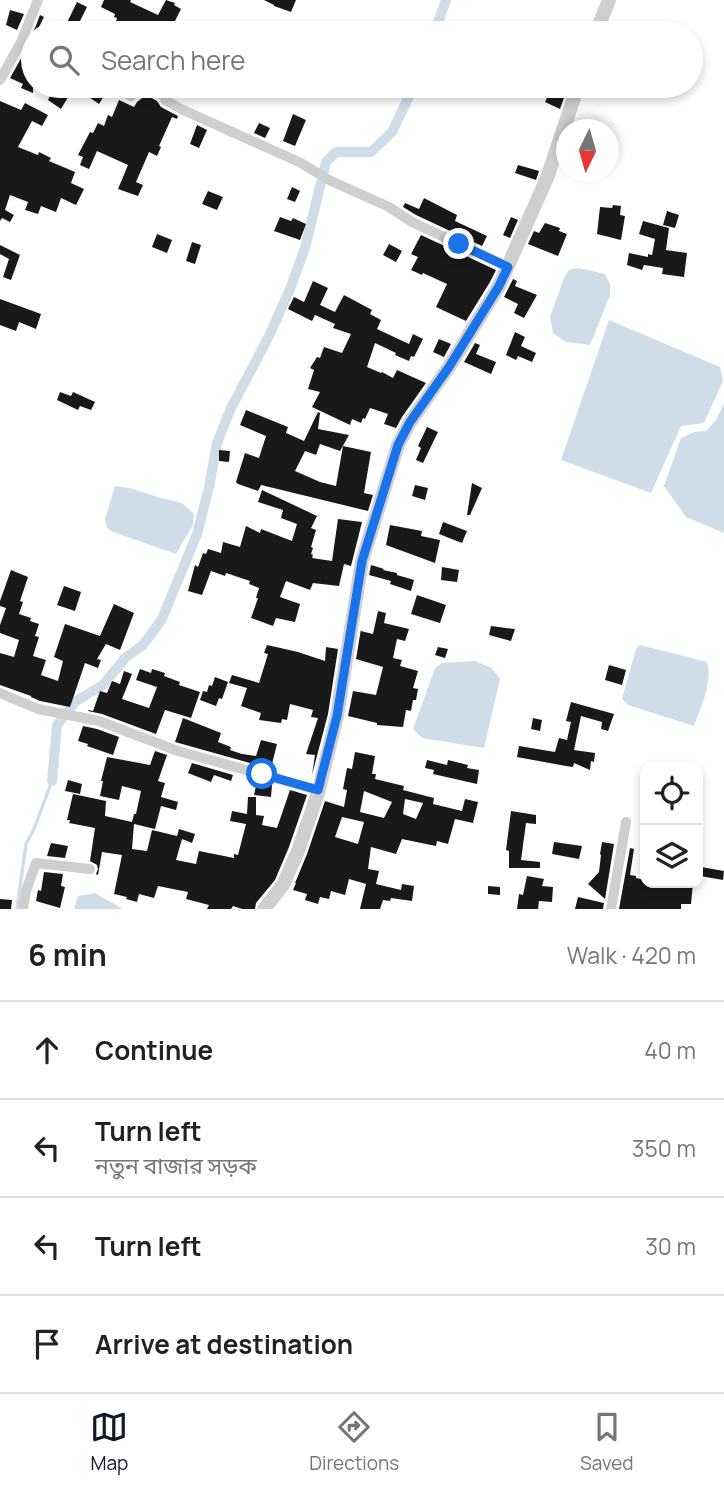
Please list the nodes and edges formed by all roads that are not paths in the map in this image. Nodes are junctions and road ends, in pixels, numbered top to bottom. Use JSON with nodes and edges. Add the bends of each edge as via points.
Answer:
{"nodes":[{"id":1,"x":38,"y":0,"type":"edge"},
{"id":2,"x":609,"y":0,"type":"edge"},
{"id":3,"x":30,"y":21,"type":"edge"},
{"id":4,"x":601,"y":21,"type":"edge"},
{"id":5,"x":21,"y":42,"type":"edge"},
{"id":6,"x":0,"y":80,"type":"edge"},
{"id":7,"x":164,"y":98,"type":"edge"},
{"id":8,"x":574,"y":98,"type":"edge"},
{"id":9,"x":508,"y":267,"type":"junction"},
{"id":10,"x":0,"y":692,"type":"edge"},
{"id":11,"x":318,"y":790,"type":"junction"},
{"id":12,"x":626,"y":822,"type":"dead end"},
{"id":13,"x":90,"y":869,"type":"dead end"},
{"id":14,"x":23,"y":909,"type":"edge"},
{"id":15,"x":264,"y":909,"type":"edge"},
{"id":16,"x":611,"y":909,"type":"edge"}],
"edges":[{"from":1,"to":3,"type":"street"},
{"from":2,"to":4,"type":"street"},
{"from":5,"to":6,"type":"street"},
{"from":7,"to":9,"type":"street"},
{"from":8,"to":9,"type":"street","via":[[547,178]]},
{"from":9,"to":11,"type":"street","via":[[398,445],[362,561],[337,716]]},
{"from":10,"to":11,"type":"street","via":[[38,709],[100,721],[177,751]]},
{"from":11,"to":15,"type":"street","via":[[283,885]]},
{"from":12,"to":16,"type":"street"},
{"from":13,"to":14,"type":"street","via":[[36,863]]}]}
